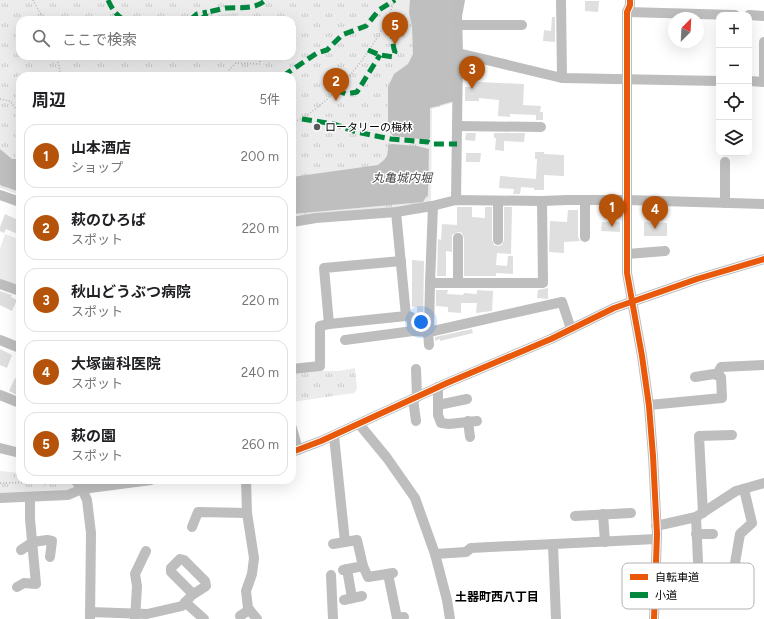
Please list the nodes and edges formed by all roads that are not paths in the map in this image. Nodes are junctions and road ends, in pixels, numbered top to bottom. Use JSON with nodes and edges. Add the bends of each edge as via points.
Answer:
{"nodes":[{"id":1,"x":460,"y":0,"type":"edge"},
{"id":2,"x":562,"y":0,"type":"edge"},
{"id":3,"x":630,"y":0,"type":"edge"},
{"id":4,"x":627,"y":12,"type":"junction"},
{"id":5,"x":716,"y":14,"type":"edge"},
{"id":6,"x":752,"y":15,"type":"edge"},
{"id":7,"x":764,"y":16,"type":"edge"},
{"id":8,"x":458,"y":25,"type":"junction"},
{"id":9,"x":522,"y":25,"type":"dead end"},
{"id":10,"x":764,"y":42,"type":"edge"},
{"id":11,"x":458,"y":53,"type":"junction"},
{"id":12,"x":562,"y":78,"type":"junction"},
{"id":13,"x":627,"y":79,"type":"junction"},
{"id":14,"x":716,"y":81,"type":"edge"},
{"id":15,"x":752,"y":81,"type":"edge"},
{"id":16,"x":764,"y":82,"type":"edge"},
{"id":17,"x":457,"y":126,"type":"junction"},
{"id":18,"x":541,"y":127,"type":"dead end"},
{"id":19,"x":725,"y":162,"type":"dead end"},
{"id":20,"x":0,"y":195,"type":"edge"},
{"id":21,"x":456,"y":200,"type":"junction"},
{"id":22,"x":585,"y":200,"type":"junction"},
{"id":23,"x":627,"y":200,"type":"junction"},
{"id":24,"x":16,"y":201,"type":"edge"},
{"id":25,"x":498,"y":201,"type":"junction"},
{"id":26,"x":542,"y":201,"type":"junction"},
{"id":27,"x":725,"y":203,"type":"junction"},
{"id":28,"x":764,"y":204,"type":"edge"},
{"id":29,"x":433,"y":206,"type":"junction"},
{"id":30,"x":396,"y":212,"type":"junction"},
{"id":31,"x":296,"y":221,"type":"edge"},
{"id":32,"x":585,"y":236,"type":"dead end"},
{"id":33,"x":458,"y":238,"type":"dead end"},
{"id":34,"x":498,"y":240,"type":"dead end"},
{"id":35,"x":665,"y":251,"type":"dead end"},
{"id":36,"x":627,"y":254,"type":"junction"},
{"id":37,"x":764,"y":260,"type":"edge"},
{"id":38,"x":401,"y":261,"type":"junction"},
{"id":39,"x":430,"y":283,"type":"junction"},
{"id":40,"x":458,"y":283,"type":"junction"},
{"id":41,"x":0,"y":284,"type":"edge"},
{"id":42,"x":16,"y":290,"type":"edge"},
{"id":43,"x":633,"y":301,"type":"junction"},
{"id":44,"x":406,"y":316,"type":"junction"},
{"id":45,"x":329,"y":324,"type":"junction"},
{"id":46,"x":571,"y":329,"type":"junction"},
{"id":47,"x":413,"y":331,"type":"junction"},
{"id":48,"x":429,"y":332,"type":"junction"},
{"id":49,"x":0,"y":340,"type":"edge"},
{"id":50,"x":345,"y":340,"type":"dead end"},
{"id":51,"x":429,"y":344,"type":"dead end"},
{"id":52,"x":16,"y":346,"type":"edge"},
{"id":53,"x":764,"y":365,"type":"edge"},
{"id":54,"x":296,"y":369,"type":"edge"},
{"id":55,"x":416,"y":369,"type":"dead end"},
{"id":56,"x":717,"y":375,"type":"junction"},
{"id":57,"x":695,"y":377,"type":"dead end"},
{"id":58,"x":438,"y":387,"type":"junction"},
{"id":59,"x":0,"y":395,"type":"edge"},
{"id":60,"x":415,"y":398,"type":"junction"},
{"id":61,"x":467,"y":398,"type":"dead end"},
{"id":62,"x":16,"y":401,"type":"edge"},
{"id":63,"x":438,"y":405,"type":"junction"},
{"id":64,"x":649,"y":405,"type":"junction"},
{"id":65,"x":416,"y":421,"type":"dead end"},
{"id":66,"x":359,"y":424,"type":"junction"},
{"id":67,"x":732,"y":435,"type":"dead end"},
{"id":68,"x":334,"y":436,"type":"junction"},
{"id":69,"x":470,"y":437,"type":"dead end"},
{"id":70,"x":0,"y":448,"type":"edge"},
{"id":71,"x":296,"y":451,"type":"edge"},
{"id":72,"x":16,"y":452,"type":"edge"},
{"id":73,"x":764,"y":483,"type":"edge"},
{"id":74,"x":96,"y":484,"type":"edge"},
{"id":75,"x":246,"y":484,"type":"edge"},
{"id":76,"x":82,"y":485,"type":"edge"},
{"id":77,"x":744,"y":489,"type":"junction"},
{"id":78,"x":30,"y":497,"type":"junction"},
{"id":79,"x":0,"y":498,"type":"edge"},
{"id":80,"x":247,"y":513,"type":"junction"},
{"id":81,"x":632,"y":513,"type":"dead end"},
{"id":82,"x":603,"y":514,"type":"junction"},
{"id":83,"x":699,"y":515,"type":"junction"},
{"id":84,"x":575,"y":516,"type":"dead end"},
{"id":85,"x":656,"y":526,"type":"junction"},
{"id":86,"x":192,"y":527,"type":"dead end"},
{"id":87,"x":696,"y":534,"type":"junction"},
{"id":88,"x":713,"y":534,"type":"dead end"},
{"id":89,"x":656,"y":539,"type":"junction"},
{"id":90,"x":33,"y":542,"type":"junction"},
{"id":91,"x":345,"y":542,"type":"junction"},
{"id":92,"x":604,"y":542,"type":"junction"},
{"id":93,"x":333,"y":544,"type":"dead end"},
{"id":94,"x":553,"y":545,"type":"junction"},
{"id":95,"x":21,"y":550,"type":"dead end"},
{"id":96,"x":146,"y":551,"type":"dead end"},
{"id":97,"x":435,"y":554,"type":"junction"},
{"id":98,"x":50,"y":557,"type":"dead end"},
{"id":99,"x":698,"y":562,"type":"dead end"},
{"id":100,"x":655,"y":563,"type":"edge"},
{"id":101,"x":735,"y":563,"type":"edge"},
{"id":102,"x":363,"y":566,"type":"junction"},
{"id":103,"x":331,"y":575,"type":"dead end"},
{"id":104,"x":17,"y":587,"type":"dead end"},
{"id":105,"x":193,"y":594,"type":"dead end"},
{"id":106,"x":362,"y":596,"type":"dead end"},
{"id":107,"x":185,"y":602,"type":"junction"},
{"id":108,"x":654,"y":609,"type":"edge"},
{"id":109,"x":249,"y":610,"type":"junction"},
{"id":110,"x":90,"y":615,"type":"edge"},
{"id":111,"x":135,"y":616,"type":"edge"},
{"id":112,"x":240,"y":616,"type":"dead end"},
{"id":113,"x":404,"y":617,"type":"dead end"},
{"id":114,"x":204,"y":619,"type":"edge"},
{"id":115,"x":257,"y":619,"type":"edge"},
{"id":116,"x":333,"y":619,"type":"edge"},
{"id":117,"x":450,"y":619,"type":"edge"},
{"id":118,"x":556,"y":619,"type":"edge"},
{"id":119,"x":654,"y":619,"type":"edge"}],
"edges":[{"from":1,"to":8,"type":"street"},
{"from":2,"to":12,"type":"street"},
{"from":3,"to":4,"type":"street"},
{"from":4,"to":5,"type":"street"},
{"from":4,"to":13,"type":"street"},
{"from":6,"to":7,"type":"street"},
{"from":8,"to":9,"type":"street"},
{"from":8,"to":11,"type":"street"},
{"from":10,"to":16,"type":"street"},
{"from":11,"to":12,"type":"street"},
{"from":11,"to":17,"type":"street"},
{"from":12,"to":13,"type":"street"},
{"from":13,"to":14,"type":"street"},
{"from":13,"to":23,"type":"street"},
{"from":15,"to":16,"type":"street"},
{"from":17,"to":18,"type":"street"},
{"from":17,"to":21,"type":"street"},
{"from":19,"to":27,"type":"street"},
{"from":20,"to":24,"type":"street"},
{"from":21,"to":25,"type":"street"},
{"from":21,"to":29,"type":"street"},
{"from":22,"to":23,"type":"street"},
{"from":22,"to":26,"type":"street"},
{"from":22,"to":32,"type":"street"},
{"from":23,"to":27,"type":"street"},
{"from":23,"to":36,"type":"street"},
{"from":25,"to":26,"type":"street"},
{"from":25,"to":34,"type":"street"},
{"from":26,"to":40,"type":"street","via":[[542,283]]},
{"from":27,"to":28,"type":"street"},
{"from":29,"to":30,"type":"street"},
{"from":29,"to":39,"type":"street"},
{"from":30,"to":31,"type":"street"},
{"from":30,"to":38,"type":"street"},
{"from":33,"to":40,"type":"street"},
{"from":35,"to":36,"type":"street"},
{"from":36,"to":43,"type":"street","via":[[627,272]]},
{"from":37,"to":43,"type":"street"},
{"from":38,"to":44,"type":"street"},
{"from":38,"to":45,"type":"street","via":[[324,268]]},
{"from":39,"to":40,"type":"street"},
{"from":39,"to":48,"type":"street"},
{"from":41,"to":42,"type":"street"},
{"from":43,"to":46,"type":"street"},
{"from":43,"to":64,"type":"street"},
{"from":44,"to":45,"type":"street"},
{"from":44,"to":47,"type":"street","via":[[411,317]]},
{"from":45,"to":54,"type":"street","via":[[320,326],[320,366]]},
{"from":46,"to":48,"type":"street","via":[[562,302]]},
{"from":46,"to":58,"type":"street"},
{"from":47,"to":48,"type":"street"},
{"from":47,"to":50,"type":"street"},
{"from":48,"to":51,"type":"street"},
{"from":49,"to":52,"type":"street"},
{"from":53,"to":56,"type":"street","via":[[721,367]]},
{"from":55,"to":60,"type":"street"},
{"from":56,"to":57,"type":"street"},
{"from":56,"to":64,"type":"street","via":[[721,377],[722,398]]},
{"from":58,"to":60,"type":"street"},
{"from":58,"to":63,"type":"street"},
{"from":59,"to":62,"type":"street"},
{"from":60,"to":65,"type":"street"},
{"from":60,"to":66,"type":"street"},
{"from":61,"to":63,"type":"street"},
{"from":63,"to":69,"type":"street","via":[[438,415],[442,423],[473,421]]},
{"from":64,"to":85,"type":"street"},
{"from":66,"to":68,"type":"street"},
{"from":66,"to":97,"type":"street","via":[[387,458],[414,498]]},
{"from":67,"to":83,"type":"street","via":[[699,436]]},
{"from":68,"to":71,"type":"street"},
{"from":68,"to":91,"type":"street","via":[[341,474],[337,500]]},
{"from":70,"to":72,"type":"street"},
{"from":73,"to":77,"type":"street"},
{"from":74,"to":76,"type":"street"},
{"from":75,"to":80,"type":"street"},
{"from":76,"to":78,"type":"street","via":[[68,495]]},
{"from":76,"to":110,"type":"street","via":[[87,500],[91,532]]},
{"from":77,"to":83,"type":"street","via":[[736,491]]},
{"from":77,"to":101,"type":"street","via":[[752,523],[740,534]]},
{"from":78,"to":79,"type":"street"},
{"from":78,"to":90,"type":"street"},
{"from":80,"to":86,"type":"street","via":[[198,512]]},
{"from":80,"to":109,"type":"street","via":[[254,558],[246,590]]},
{"from":81,"to":82,"type":"street"},
{"from":82,"to":84,"type":"street"},
{"from":82,"to":92,"type":"street"},
{"from":83,"to":85,"type":"street"},
{"from":83,"to":87,"type":"street"},
{"from":85,"to":89,"type":"street"},
{"from":87,"to":88,"type":"street"},
{"from":87,"to":99,"type":"street"},
{"from":89,"to":92,"type":"street"},
{"from":89,"to":100,"type":"street"},
{"from":90,"to":95,"type":"street"},
{"from":90,"to":98,"type":"street","via":[[52,541]]},
{"from":90,"to":104,"type":"street","via":[[36,584],[24,583]]},
{"from":91,"to":93,"type":"street"},
{"from":91,"to":102,"type":"street","via":[[357,540]]},
{"from":92,"to":94,"type":"street"},
{"from":94,"to":97,"type":"street","via":[[471,548],[466,552]]},
{"from":94,"to":118,"type":"street"},
{"from":96,"to":111,"type":"street","via":[[130,573],[137,586]]},
{"from":97,"to":117,"type":"street"},
{"from":102,"to":106,"type":"street","via":[[345,569],[348,599]]},
{"from":102,"to":113,"type":"street","via":[[368,577],[390,573],[398,618]]},
{"from":103,"to":116,"type":"street","via":[[326,603]]},
{"from":105,"to":107,"type":"street"},
{"from":107,"to":111,"type":"street","via":[[182,606]]},
{"from":107,"to":114,"type":"street"},
{"from":108,"to":119,"type":"street"},
{"from":109,"to":112,"type":"street"},
{"from":109,"to":115,"type":"street"},
{"from":110,"to":111,"type":"street"}]}
